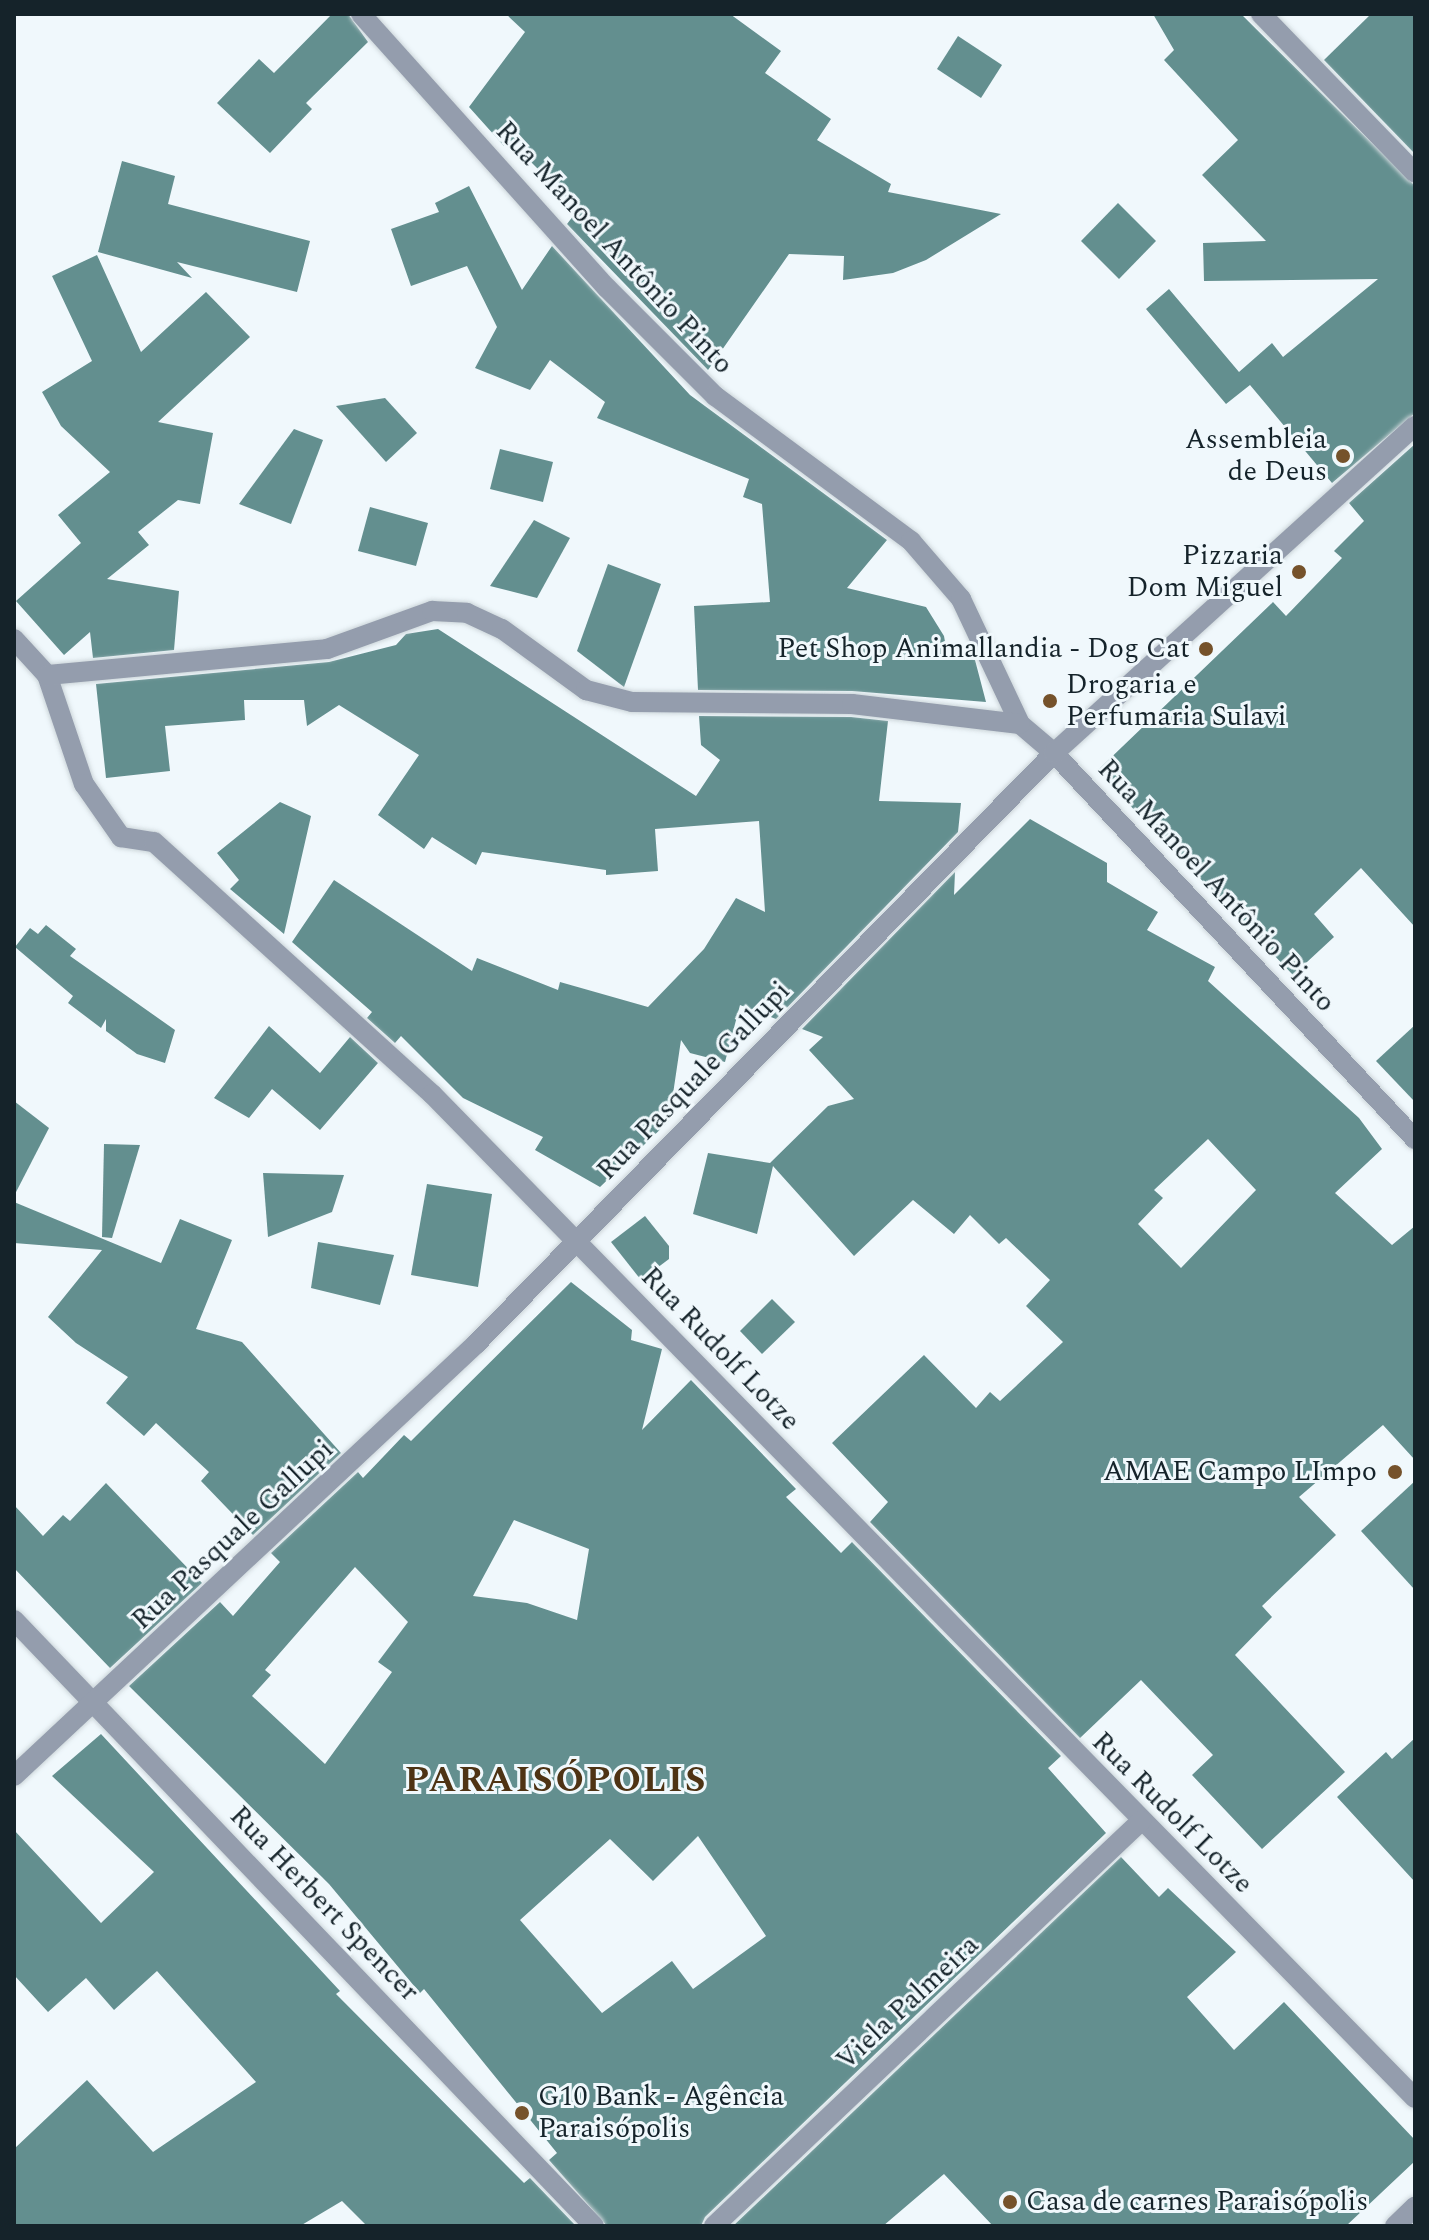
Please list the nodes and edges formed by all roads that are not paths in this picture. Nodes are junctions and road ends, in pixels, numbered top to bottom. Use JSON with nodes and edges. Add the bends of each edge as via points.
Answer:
{"nodes":[{"id":1,"x":361,"y":14,"type":"edge"},
{"id":2,"x":1261,"y":14,"type":"edge"},
{"id":3,"x":1415,"y":173,"type":"edge"},
{"id":4,"x":1415,"y":426,"type":"edge"},
{"id":5,"x":14,"y":639,"type":"edge"},
{"id":6,"x":47,"y":675,"type":"junction"},
{"id":7,"x":1020,"y":724,"type":"junction"},
{"id":8,"x":1054,"y":753,"type":"junction"},
{"id":9,"x":1415,"y":1139,"type":"edge"},
{"id":10,"x":577,"y":1242,"type":"junction"},
{"id":11,"x":14,"y":1620,"type":"edge"},
{"id":12,"x":95,"y":1704,"type":"junction"},
{"id":13,"x":14,"y":1776,"type":"edge"},
{"id":14,"x":1141,"y":1821,"type":"junction"},
{"id":15,"x":1415,"y":2098,"type":"edge"},
{"id":16,"x":1415,"y":2207,"type":"edge"},
{"id":17,"x":594,"y":2226,"type":"edge"},
{"id":18,"x":714,"y":2226,"type":"edge"},
{"id":19,"x":1395,"y":2226,"type":"edge"}],
"edges":[{"from":1,"to":7,"type":"street","name":"Rua Manoel Antônio Pinto","via":[[607,288],[715,396],[911,541],[961,599]]},
{"from":2,"to":3,"type":"street"},
{"from":4,"to":8,"type":"street","name":"Rua Pasquale Gallupi"},
{"from":5,"to":6,"type":"street","name":"Rua Rudolf Lotze"},
{"from":6,"to":7,"type":"street","via":[[327,649],[432,611],[467,613],[586,690],[632,702],[852,704]]},
{"from":6,"to":10,"type":"street","name":"Rua Rudolf Lotze","via":[[84,784],[121,837],[154,842],[197,879],[432,1094]]},
{"from":7,"to":8,"type":"street","name":"Rua Manoel Antônio Pinto"},
{"from":8,"to":9,"type":"street","name":"Rua Manoel Antônio Pinto"},
{"from":8,"to":10,"type":"street","name":"Rua Pasquale Gallupi"},
{"from":10,"to":12,"type":"street","name":"Rua Pasquale Gallupi"},
{"from":10,"to":14,"type":"street","name":"Rua Rudolf Lotze"},
{"from":11,"to":12,"type":"street","name":"Rua Herbert Spencer"},
{"from":12,"to":13,"type":"street","name":"Rua Pasquale Gallupi"},
{"from":12,"to":17,"type":"street","name":"Rua Herbert Spencer"},
{"from":14,"to":15,"type":"street","name":"Rua Rudolf Lotze"},
{"from":14,"to":18,"type":"street","name":"Viela Palmeira"},
{"from":16,"to":19,"type":"street"}]}
